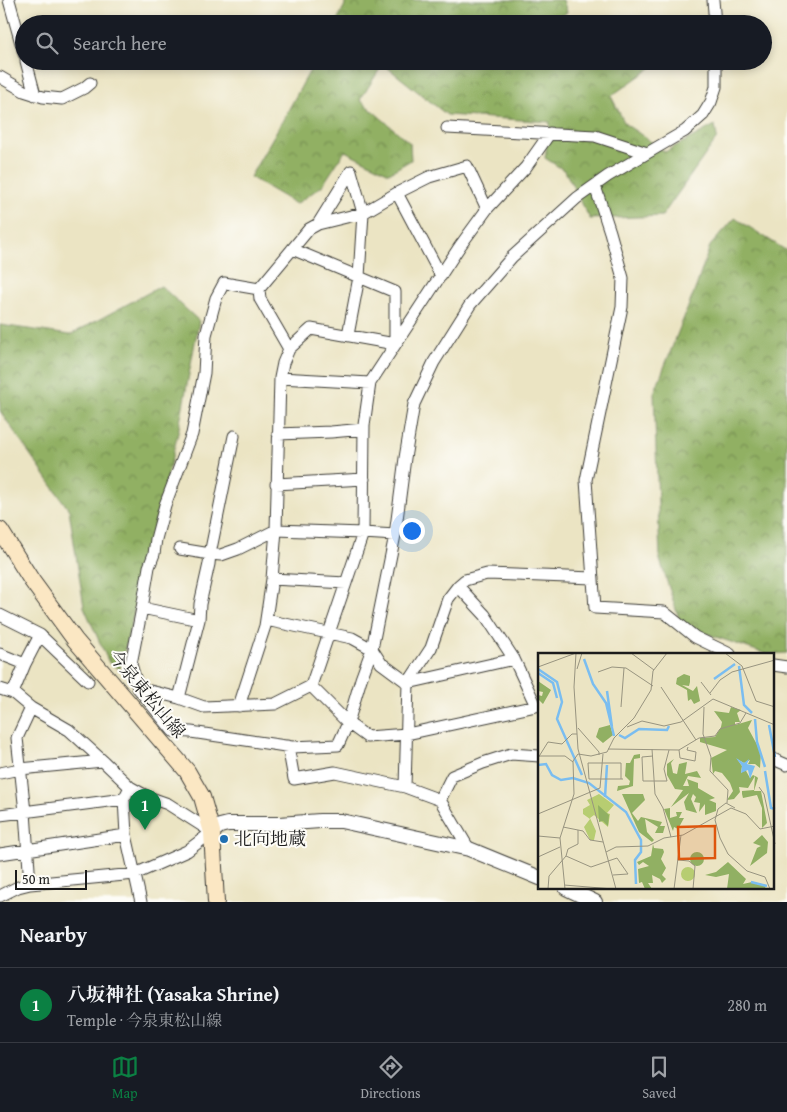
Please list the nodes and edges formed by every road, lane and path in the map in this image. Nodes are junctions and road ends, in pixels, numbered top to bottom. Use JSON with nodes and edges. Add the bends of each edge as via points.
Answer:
{"nodes":[{"id":1,"x":9,"y":0,"type":"edge"},
{"id":2,"x":713,"y":0,"type":"edge"},
{"id":3,"x":714,"y":15,"type":"edge"},
{"id":4,"x":15,"y":22,"type":"edge"},
{"id":5,"x":28,"y":70,"type":"edge"},
{"id":6,"x":716,"y":70,"type":"edge"},
{"id":7,"x":0,"y":77,"type":"edge"},
{"id":8,"x":90,"y":83,"type":"dead end"},
{"id":9,"x":35,"y":95,"type":"junction"},
{"id":10,"x":447,"y":128,"type":"dead end"},
{"id":11,"x":550,"y":133,"type":"junction"},
{"id":12,"x":647,"y":153,"type":"junction"},
{"id":13,"x":595,"y":186,"type":"junction"},
{"id":14,"x":397,"y":193,"type":"junction"},
{"id":15,"x":486,"y":212,"type":"junction"},
{"id":16,"x":363,"y":213,"type":"junction"},
{"id":17,"x":318,"y":224,"type":"junction"},
{"id":18,"x":292,"y":249,"type":"junction"},
{"id":19,"x":441,"y":276,"type":"junction"},
{"id":20,"x":359,"y":277,"type":"junction"},
{"id":21,"x":259,"y":288,"type":"junction"},
{"id":22,"x":348,"y":335,"type":"junction"},
{"id":23,"x":396,"y":344,"type":"junction"},
{"id":24,"x":289,"y":349,"type":"junction"},
{"id":25,"x":280,"y":378,"type":"junction"},
{"id":26,"x":370,"y":383,"type":"junction"},
{"id":27,"x":364,"y":428,"type":"junction"},
{"id":28,"x":278,"y":434,"type":"junction"},
{"id":29,"x":234,"y":436,"type":"dead end"},
{"id":30,"x":364,"y":479,"type":"junction"},
{"id":31,"x":276,"y":484,"type":"junction"},
{"id":32,"x":0,"y":530,"type":"edge"},
{"id":33,"x":276,"y":530,"type":"junction"},
{"id":34,"x":363,"y":533,"type":"junction"},
{"id":35,"x":395,"y":535,"type":"junction"},
{"id":36,"x":180,"y":549,"type":"dead end"},
{"id":37,"x":210,"y":554,"type":"junction"},
{"id":38,"x":593,"y":578,"type":"junction"},
{"id":39,"x":272,"y":579,"type":"junction"},
{"id":40,"x":346,"y":583,"type":"junction"},
{"id":41,"x":458,"y":586,"type":"junction"},
{"id":42,"x":142,"y":608,"type":"junction"},
{"id":43,"x":0,"y":615,"type":"edge"},
{"id":44,"x":199,"y":620,"type":"junction"},
{"id":45,"x":266,"y":620,"type":"junction"},
{"id":46,"x":329,"y":634,"type":"junction"},
{"id":47,"x":40,"y":635,"type":"junction"},
{"id":48,"x":372,"y":649,"type":"junction"},
{"id":49,"x":728,"y":653,"type":"edge"},
{"id":50,"x":0,"y":654,"type":"edge"},
{"id":51,"x":514,"y":658,"type":"junction"},
{"id":52,"x":26,"y":664,"type":"junction"},
{"id":53,"x":774,"y":665,"type":"edge"},
{"id":54,"x":787,"y":667,"type":"edge"},
{"id":55,"x":88,"y":681,"type":"dead end"},
{"id":56,"x":408,"y":683,"type":"junction"},
{"id":57,"x":311,"y":686,"type":"junction"},
{"id":58,"x":138,"y":688,"type":"junction"},
{"id":59,"x":0,"y":689,"type":"edge"},
{"id":60,"x":13,"y":693,"type":"junction"},
{"id":61,"x":179,"y":698,"type":"junction"},
{"id":62,"x":239,"y":706,"type":"junction"},
{"id":63,"x":31,"y":708,"type":"junction"},
{"id":64,"x":348,"y":723,"type":"junction"},
{"id":65,"x":173,"y":731,"type":"junction"},
{"id":66,"x":407,"y":734,"type":"junction"},
{"id":67,"x":288,"y":746,"type":"junction"},
{"id":68,"x":166,"y":748,"type":"junction"},
{"id":69,"x":538,"y":756,"type":"edge"},
{"id":70,"x":774,"y":759,"type":"edge"},
{"id":71,"x":103,"y":761,"type":"junction"},
{"id":72,"x":787,"y":765,"type":"edge"},
{"id":73,"x":20,"y":770,"type":"junction"},
{"id":74,"x":0,"y":773,"type":"edge"},
{"id":75,"x":130,"y":787,"type":"junction"},
{"id":76,"x":405,"y":787,"type":"junction"},
{"id":77,"x":124,"y":799,"type":"junction"},
{"id":78,"x":440,"y":800,"type":"junction"},
{"id":79,"x":25,"y":812,"type":"junction"},
{"id":80,"x":0,"y":815,"type":"edge"},
{"id":81,"x":212,"y":832,"type":"junction"},
{"id":82,"x":126,"y":835,"type":"junction"},
{"id":83,"x":469,"y":849,"type":"junction"},
{"id":84,"x":28,"y":850,"type":"junction"},
{"id":85,"x":0,"y":854,"type":"edge"},
{"id":86,"x":135,"y":874,"type":"junction"},
{"id":87,"x":538,"y":877,"type":"edge"},
{"id":88,"x":30,"y":884,"type":"junction"},
{"id":89,"x":570,"y":890,"type":"edge"},
{"id":90,"x":0,"y":896,"type":"edge"},
{"id":91,"x":141,"y":902,"type":"edge"},
{"id":92,"x":216,"y":902,"type":"edge"},
{"id":93,"x":596,"y":902,"type":"edge"}],
"edges":[{"from":1,"to":4,"type":"street"},
{"from":2,"to":3,"type":"street"},
{"from":5,"to":9,"type":"street"},
{"from":6,"to":12,"type":"street","via":[[716,87],[703,115],[685,131]]},
{"from":7,"to":9,"type":"street"},
{"from":8,"to":9,"type":"street","via":[[62,98]]},
{"from":10,"to":11,"type":"street"},
{"from":11,"to":12,"type":"street","via":[[595,136]]},
{"from":11,"to":15,"type":"street","via":[[526,167]]},
{"from":12,"to":13,"type":"street"},
{"from":13,"to":35,"type":"street","via":[[512,256],[470,304],[434,362],[414,404]]},
{"from":13,"to":38,"type":"street","via":[[623,278],[622,306],[586,480]]},
{"from":14,"to":15,"type":"street","via":[[429,177],[467,166],[488,209]]},
{"from":14,"to":16,"type":"street"},
{"from":14,"to":19,"type":"street"},
{"from":15,"to":19,"type":"street"},
{"from":16,"to":17,"type":"street"},
{"from":16,"to":17,"type":"street","via":[[351,171]]},
{"from":16,"to":20,"type":"street"},
{"from":17,"to":18,"type":"street","via":[[309,229]]},
{"from":18,"to":20,"type":"street"},
{"from":18,"to":21,"type":"street"},
{"from":19,"to":23,"type":"street"},
{"from":20,"to":22,"type":"street"},
{"from":20,"to":23,"type":"street","via":[[395,292]]},
{"from":21,"to":24,"type":"street","via":[[260,299]]},
{"from":21,"to":42,"type":"street","via":[[224,282],[216,298],[206,335],[204,373],[192,434],[165,504]]},
{"from":22,"to":23,"type":"street"},
{"from":22,"to":24,"type":"street","via":[[311,329]]},
{"from":23,"to":26,"type":"street"},
{"from":24,"to":25,"type":"street"},
{"from":25,"to":26,"type":"street"},
{"from":25,"to":28,"type":"street"},
{"from":26,"to":27,"type":"street"},
{"from":27,"to":28,"type":"street"},
{"from":27,"to":30,"type":"street"},
{"from":28,"to":31,"type":"street"},
{"from":29,"to":37,"type":"street"},
{"from":30,"to":31,"type":"street"},
{"from":30,"to":34,"type":"street"},
{"from":31,"to":33,"type":"street"},
{"from":32,"to":68,"type":"main road","name":"今泉東松山線","via":[[75,640]]},
{"from":33,"to":34,"type":"street"},
{"from":33,"to":37,"type":"street","via":[[238,549],[221,555]]},
{"from":33,"to":39,"type":"street"},
{"from":34,"to":35,"type":"street"},
{"from":34,"to":40,"type":"street"},
{"from":35,"to":48,"type":"street"},
{"from":36,"to":37,"type":"street"},
{"from":37,"to":44,"type":"street"},
{"from":38,"to":41,"type":"street","via":[[487,574],[465,580]]},
{"from":38,"to":49,"type":"street","via":[[595,608],[664,612],[695,637]]},
{"from":39,"to":40,"type":"street"},
{"from":39,"to":45,"type":"street"},
{"from":40,"to":46,"type":"street"},
{"from":41,"to":51,"type":"street","via":[[485,615]]},
{"from":41,"to":56,"type":"street","via":[[448,599],[431,648]]},
{"from":42,"to":44,"type":"street"},
{"from":42,"to":58,"type":"street","via":[[131,664]]},
{"from":43,"to":47,"type":"street"},
{"from":44,"to":61,"type":"street"},
{"from":45,"to":46,"type":"street"},
{"from":45,"to":62,"type":"street"},
{"from":46,"to":48,"type":"street","via":[[352,638]]},
{"from":46,"to":57,"type":"street"},
{"from":47,"to":52,"type":"street"},
{"from":47,"to":55,"type":"street"},
{"from":48,"to":56,"type":"street","via":[[381,662]]},
{"from":48,"to":64,"type":"street"},
{"from":50,"to":52,"type":"street"},
{"from":51,"to":56,"type":"street"},
{"from":51,"to":66,"type":"street","via":[[536,706]]},
{"from":52,"to":60,"type":"street"},
{"from":53,"to":54,"type":"street"},
{"from":56,"to":66,"type":"street"},
{"from":57,"to":62,"type":"street","via":[[275,704]]},
{"from":57,"to":64,"type":"street"},
{"from":58,"to":61,"type":"street"},
{"from":58,"to":65,"type":"street"},
{"from":59,"to":60,"type":"street"},
{"from":60,"to":63,"type":"street"},
{"from":61,"to":62,"type":"street","via":[[204,707]]},
{"from":63,"to":71,"type":"street","via":[[69,730]]},
{"from":63,"to":73,"type":"street","via":[[17,738]]},
{"from":64,"to":66,"type":"street","via":[[366,737]]},
{"from":64,"to":67,"type":"street","via":[[338,745]]},
{"from":65,"to":67,"type":"street"},
{"from":65,"to":68,"type":"street"},
{"from":66,"to":76,"type":"street"},
{"from":67,"to":76,"type":"street","via":[[294,779],[335,772]]},
{"from":68,"to":81,"type":"main road","name":"今泉東松山線","via":[[187,771],[202,797]]},
{"from":69,"to":78,"type":"street","via":[[511,754],[452,776]]},
{"from":70,"to":72,"type":"street"},
{"from":71,"to":73,"type":"street"},
{"from":71,"to":75,"type":"street"},
{"from":73,"to":74,"type":"street"},
{"from":73,"to":79,"type":"street"},
{"from":75,"to":77,"type":"street"},
{"from":75,"to":81,"type":"street","via":[[174,807]]},
{"from":76,"to":78,"type":"street"},
{"from":77,"to":79,"type":"street"},
{"from":77,"to":82,"type":"street"},
{"from":78,"to":83,"type":"street"},
{"from":79,"to":80,"type":"street"},
{"from":79,"to":84,"type":"street"},
{"from":81,"to":83,"type":"street","via":[[228,824],[341,821]]},
{"from":81,"to":86,"type":"street","via":[[187,852]]},
{"from":81,"to":92,"type":"main road","name":"今泉東松山線"},
{"from":82,"to":84,"type":"street"},
{"from":82,"to":86,"type":"street"},
{"from":83,"to":87,"type":"street"},
{"from":84,"to":85,"type":"street"},
{"from":84,"to":88,"type":"street"},
{"from":86,"to":88,"type":"street"},
{"from":86,"to":91,"type":"street"},
{"from":88,"to":90,"type":"street"},
{"from":89,"to":93,"type":"street"}]}
